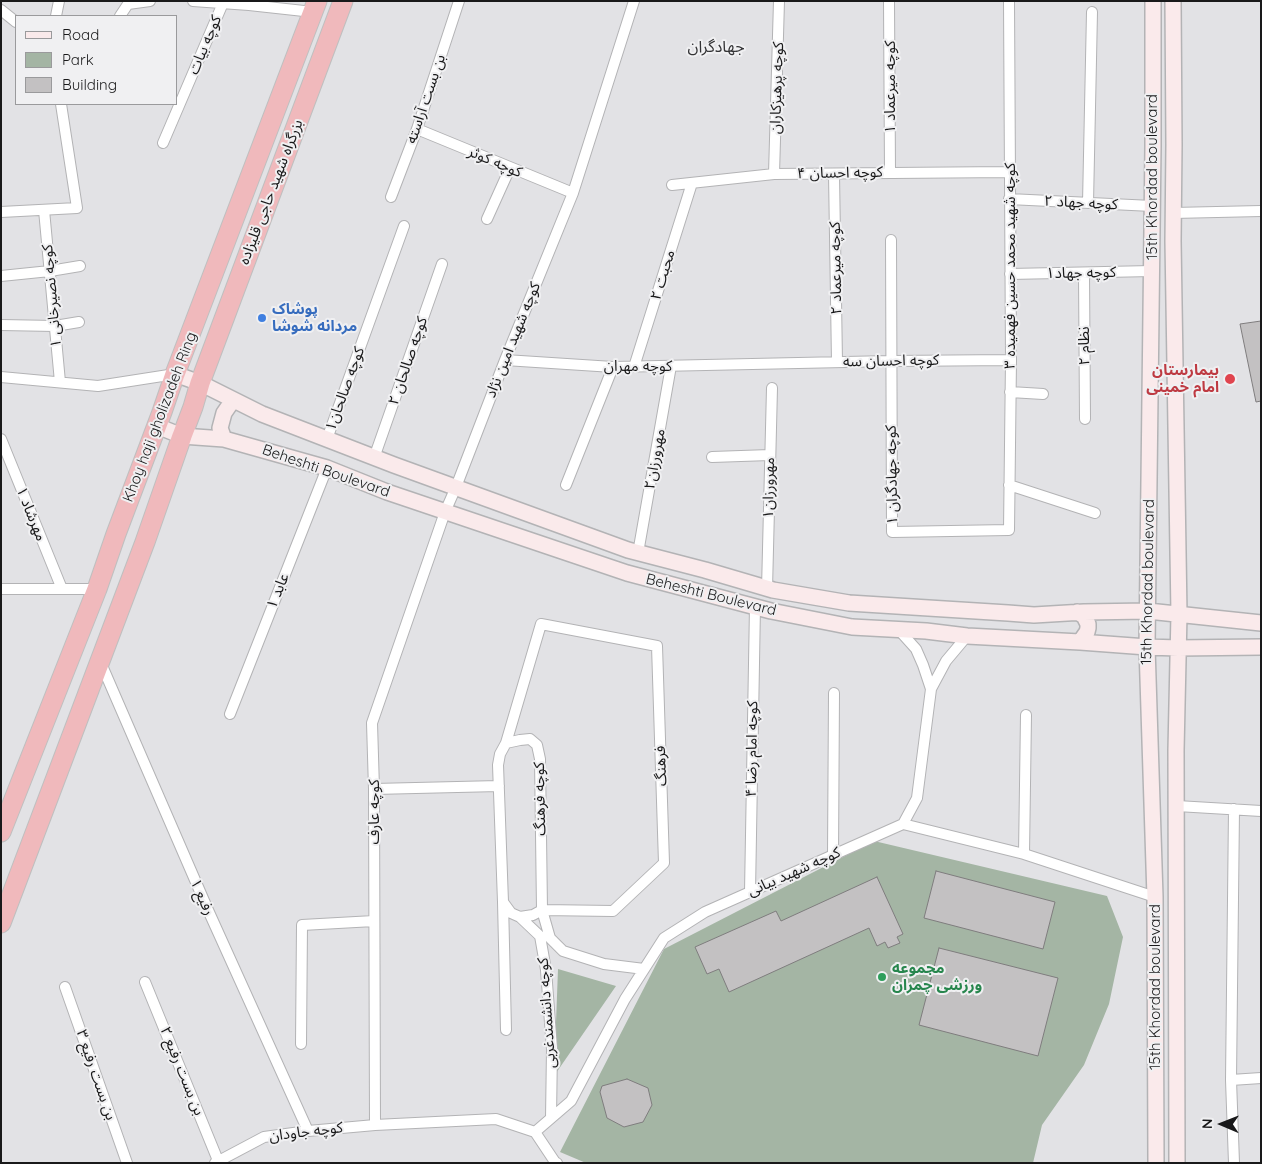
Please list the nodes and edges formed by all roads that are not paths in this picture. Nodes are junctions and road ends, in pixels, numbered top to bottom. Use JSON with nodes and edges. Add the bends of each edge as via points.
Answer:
{"nodes":[{"id":1,"x":59,"y":1,"type":"edge"},
{"id":2,"x":150,"y":1,"type":"edge"},
{"id":3,"x":193,"y":1,"type":"edge"},
{"id":4,"x":343,"y":1,"type":"edge"},
{"id":5,"x":459,"y":1,"type":"edge"},
{"id":6,"x":634,"y":1,"type":"edge"},
{"id":7,"x":779,"y":1,"type":"edge"},
{"id":8,"x":890,"y":1,"type":"edge"},
{"id":9,"x":1009,"y":1,"type":"edge"},
{"id":10,"x":1153,"y":1,"type":"edge"},
{"id":11,"x":1173,"y":1,"type":"edge"},
{"id":12,"x":128,"y":3,"type":"edge"},
{"id":13,"x":223,"y":3,"type":"junction"},
{"id":14,"x":315,"y":7,"type":"edge"},
{"id":15,"x":1,"y":10,"type":"edge"},
{"id":16,"x":1092,"y":12,"type":"dead end"},
{"id":17,"x":56,"y":15,"type":"edge"},
{"id":18,"x":121,"y":15,"type":"edge"},
{"id":19,"x":15,"y":21,"type":"edge"},
{"id":20,"x":61,"y":105,"type":"edge"},
{"id":21,"x":416,"y":129,"type":"junction"},
{"id":22,"x":163,"y":143,"type":"dead end"},
{"id":23,"x":510,"y":168,"type":"junction"},
{"id":24,"x":1009,"y":172,"type":"junction"},
{"id":25,"x":890,"y":173,"type":"junction"},
{"id":26,"x":774,"y":174,"type":"junction"},
{"id":27,"x":834,"y":174,"type":"junction"},
{"id":28,"x":692,"y":183,"type":"junction"},
{"id":29,"x":672,"y":185,"type":"dead end"},
{"id":30,"x":573,"y":193,"type":"junction"},
{"id":31,"x":390,"y":197,"type":"dead end"},
{"id":32,"x":1009,"y":199,"type":"junction"},
{"id":33,"x":1088,"y":203,"type":"junction"},
{"id":34,"x":1152,"y":206,"type":"junction"},
{"id":35,"x":44,"y":210,"type":"junction"},
{"id":36,"x":1261,"y":211,"type":"edge"},
{"id":37,"x":1,"y":212,"type":"edge"},
{"id":38,"x":1173,"y":214,"type":"junction"},
{"id":39,"x":487,"y":219,"type":"dead end"},
{"id":40,"x":404,"y":226,"type":"dead end"},
{"id":41,"x":891,"y":240,"type":"dead end"},
{"id":42,"x":442,"y":264,"type":"dead end"},
{"id":43,"x":80,"y":266,"type":"dead end"},
{"id":44,"x":50,"y":271,"type":"junction"},
{"id":45,"x":1084,"y":272,"type":"junction"},
{"id":46,"x":1152,"y":272,"type":"junction"},
{"id":47,"x":1010,"y":274,"type":"junction"},
{"id":48,"x":1,"y":276,"type":"edge"},
{"id":49,"x":79,"y":322,"type":"dead end"},
{"id":50,"x":1,"y":325,"type":"edge"},
{"id":51,"x":55,"y":326,"type":"junction"},
{"id":52,"x":505,"y":360,"type":"junction"},
{"id":53,"x":1011,"y":360,"type":"junction"},
{"id":54,"x":891,"y":361,"type":"junction"},
{"id":55,"x":837,"y":362,"type":"junction"},
{"id":56,"x":771,"y":363,"type":"joint"},
{"id":57,"x":671,"y":366,"type":"junction"},
{"id":58,"x":613,"y":367,"type":"junction"},
{"id":59,"x":634,"y":367,"type":"junction"},
{"id":60,"x":175,"y":374,"type":"junction"},
{"id":61,"x":1,"y":377,"type":"edge"},
{"id":62,"x":60,"y":382,"type":"junction"},
{"id":63,"x":200,"y":383,"type":"junction"},
{"id":64,"x":772,"y":388,"type":"dead end"},
{"id":65,"x":1010,"y":392,"type":"junction"},
{"id":66,"x":1043,"y":394,"type":"dead end"},
{"id":67,"x":233,"y":400,"type":"junction"},
{"id":68,"x":1085,"y":419,"type":"dead end"},
{"id":69,"x":156,"y":426,"type":"junction"},
{"id":70,"x":182,"y":436,"type":"junction"},
{"id":71,"x":1,"y":439,"type":"edge"},
{"id":72,"x":224,"y":439,"type":"junction"},
{"id":73,"x":327,"y":439,"type":"junction"},
{"id":74,"x":770,"y":455,"type":"junction"},
{"id":75,"x":712,"y":457,"type":"dead end"},
{"id":76,"x":374,"y":458,"type":"junction"},
{"id":77,"x":327,"y":468,"type":"junction"},
{"id":78,"x":566,"y":485,"type":"dead end"},
{"id":79,"x":1009,"y":485,"type":"junction"},
{"id":80,"x":456,"y":487,"type":"junction"},
{"id":81,"x":445,"y":512,"type":"junction"},
{"id":82,"x":1096,"y":513,"type":"dead end"},
{"id":83,"x":1009,"y":530,"type":"joint"},
{"id":84,"x":638,"y":553,"type":"junction"},
{"id":85,"x":1,"y":589,"type":"edge"},
{"id":86,"x":62,"y":589,"type":"junction"},
{"id":87,"x":767,"y":589,"type":"junction"},
{"id":88,"x":97,"y":590,"type":"junction"},
{"id":89,"x":755,"y":606,"type":"junction"},
{"id":90,"x":1148,"y":611,"type":"junction"},
{"id":91,"x":1077,"y":612,"type":"junction"},
{"id":92,"x":1179,"y":614,"type":"junction"},
{"id":93,"x":1261,"y":623,"type":"edge"},
{"id":94,"x":898,"y":630,"type":"junction"},
{"id":95,"x":967,"y":636,"type":"junction"},
{"id":96,"x":1080,"y":642,"type":"junction"},
{"id":97,"x":1147,"y":647,"type":"junction"},
{"id":98,"x":1178,"y":648,"type":"junction"},
{"id":99,"x":1261,"y":648,"type":"edge"},
{"id":100,"x":100,"y":661,"type":"junction"},
{"id":101,"x":931,"y":689,"type":"junction"},
{"id":102,"x":834,"y":694,"type":"dead end"},
{"id":103,"x":230,"y":714,"type":"dead end"},
{"id":104,"x":1026,"y":715,"type":"dead end"},
{"id":105,"x":506,"y":743,"type":"junction"},
{"id":106,"x":499,"y":786,"type":"junction"},
{"id":107,"x":374,"y":789,"type":"junction"},
{"id":108,"x":1177,"y":806,"type":"junction"},
{"id":109,"x":1234,"y":809,"type":"junction"},
{"id":110,"x":1261,"y":811,"type":"edge"},
{"id":111,"x":903,"y":824,"type":"junction"},
{"id":112,"x":1,"y":832,"type":"edge"},
{"id":113,"x":1024,"y":854,"type":"junction"},
{"id":114,"x":833,"y":855,"type":"junction"},
{"id":115,"x":750,"y":892,"type":"junction"},
{"id":116,"x":1155,"y":896,"type":"junction"},
{"id":117,"x":503,"y":902,"type":"junction"},
{"id":118,"x":542,"y":910,"type":"junction"},
{"id":119,"x":520,"y":917,"type":"junction"},
{"id":120,"x":374,"y":921,"type":"junction"},
{"id":121,"x":1,"y":923,"type":"edge"},
{"id":122,"x":644,"y":970,"type":"junction"},
{"id":123,"x":145,"y":982,"type":"dead end"},
{"id":124,"x":65,"y":987,"type":"dead end"},
{"id":125,"x":506,"y":1030,"type":"dead end"},
{"id":126,"x":301,"y":1044,"type":"dead end"},
{"id":127,"x":1261,"y":1078,"type":"edge"},
{"id":128,"x":1231,"y":1080,"type":"junction"},
{"id":129,"x":551,"y":1118,"type":"junction"},
{"id":130,"x":375,"y":1125,"type":"junction"},
{"id":131,"x":308,"y":1131,"type":"junction"},
{"id":132,"x":536,"y":1132,"type":"junction"},
{"id":133,"x":217,"y":1162,"type":"edge"},
{"id":134,"x":127,"y":1163,"type":"edge"},
{"id":135,"x":557,"y":1163,"type":"edge"},
{"id":136,"x":1156,"y":1163,"type":"edge"},
{"id":137,"x":1177,"y":1163,"type":"edge"},
{"id":138,"x":1234,"y":1163,"type":"edge"}],
"edges":[{"from":1,"to":17,"type":"street"},
{"from":2,"to":12,"type":"street"},
{"from":3,"to":13,"type":"street"},
{"from":4,"to":63,"type":"highway","name":"بزرگراه شهید حاجی قلیزاده"},
{"from":5,"to":21,"type":"street","name":"بن بست آراسته"},
{"from":6,"to":30,"type":"street","name":"کوچه شهید امین نژاد"},
{"from":7,"to":26,"type":"street","name":"کوچه پرهیزکاران"},
{"from":8,"to":25,"type":"street","name":"کوچه میرعماد ۱"},
{"from":9,"to":24,"type":"street","name":"کوچه شهید محمد حسین فهمیده ۳"},
{"from":10,"to":34,"type":"main road","name":"15th Khordad boulevard"},
{"from":11,"to":38,"type":"main road","name":"15th Khordad boulevard"},
{"from":12,"to":18,"type":"street"},
{"from":13,"to":14,"type":"street"},
{"from":13,"to":22,"type":"street","name":"کوچه بیات"},
{"from":14,"to":60,"type":"highway","name":"Khoy haji gholizadeh Ring"},
{"from":15,"to":19,"type":"street"},
{"from":16,"to":33,"type":"street"},
{"from":20,"to":35,"type":"street","via":[[77,208]]},
{"from":21,"to":23,"type":"street","name":"کوچه کوثر"},
{"from":21,"to":31,"type":"street","name":"بن بست آراسته"},
{"from":23,"to":30,"type":"street","name":"کوچه کوثر"},
{"from":23,"to":39,"type":"street"},
{"from":24,"to":25,"type":"street","name":"کوچه احسان ۴"},
{"from":24,"to":32,"type":"street","name":"کوچه شهید محمد حسین فهمیده ۳"},
{"from":25,"to":27,"type":"street","name":"کوچه احسان ۴"},
{"from":26,"to":27,"type":"street","name":"کوچه احسان ۴"},
{"from":26,"to":28,"type":"street","name":"کوچه احسان ۴"},
{"from":27,"to":55,"type":"street","name":"کوچه میرعماد ۲"},
{"from":28,"to":29,"type":"street","name":"کوچه احسان ۴"},
{"from":28,"to":59,"type":"street","name":"محبت ۲"},
{"from":30,"to":52,"type":"street","name":"کوچه شهید امین نژاد"},
{"from":32,"to":33,"type":"street","name":"کوچه جهاد ۲"},
{"from":32,"to":47,"type":"street","name":"کوچه شهید محمد حسین فهمیده ۳"},
{"from":33,"to":34,"type":"street","name":"کوچه جهاد ۲"},
{"from":34,"to":46,"type":"main road","name":"15th Khordad boulevard"},
{"from":35,"to":37,"type":"street"},
{"from":35,"to":44,"type":"street","name":"کوچه نصیرخانی ۱"},
{"from":36,"to":38,"type":"street"},
{"from":38,"to":92,"type":"main road","name":"15th Khordad boulevard"},
{"from":40,"to":73,"type":"street","name":"کوچه صالحان۱"},
{"from":41,"to":54,"type":"street"},
{"from":42,"to":76,"type":"street","name":"کوچه صالحان ۲"},
{"from":43,"to":44,"type":"street"},
{"from":44,"to":48,"type":"street"},
{"from":44,"to":51,"type":"street","name":"کوچه نصیرخانی ۱"},
{"from":45,"to":46,"type":"street","name":"کوچه جهاد۱"},
{"from":45,"to":47,"type":"street","name":"کوچه جهاد۱"},
{"from":45,"to":68,"type":"street","name":"نظام ۲"},
{"from":46,"to":90,"type":"main road","name":"15th Khordad boulevard"},
{"from":47,"to":53,"type":"street","name":"کوچه شهید محمد حسین فهمیده ۳"},
{"from":49,"to":51,"type":"street"},
{"from":50,"to":51,"type":"street"},
{"from":51,"to":62,"type":"street","name":"کوچه نصیرخانی ۱"},
{"from":52,"to":58,"type":"street","name":"کوچه مهران"},
{"from":52,"to":80,"type":"street","name":"کوچه شهید امین نژاد"},
{"from":53,"to":54,"type":"street","name":"کوچه احسان سه"},
{"from":53,"to":65,"type":"street","name":"کوچه شهید محمد حسین فهمیده ۳"},
{"from":54,"to":55,"type":"street","name":"کوچه احسان سه"},
{"from":54,"to":83,"type":"street","name":"کوچه جهادگران ۱","via":[[892,532]]},
{"from":55,"to":56,"type":"street","name":"کوچه احسان سه"},
{"from":56,"to":57,"type":"street","name":"کوچه مهران"},
{"from":57,"to":59,"type":"street","name":"کوچه مهران"},
{"from":57,"to":84,"type":"street","name":"مهرورزان۲"},
{"from":58,"to":59,"type":"street","name":"کوچه مهران"},
{"from":58,"to":78,"type":"street"},
{"from":60,"to":62,"type":"street","via":[[98,386]]},
{"from":60,"to":63,"type":"main road","name":"Beheshti Boulevard"},
{"from":60,"to":69,"type":"highway","name":"Khoy haji gholizadeh Ring"},
{"from":61,"to":62,"type":"street"},
{"from":63,"to":67,"type":"main road","name":"Beheshti Boulevard"},
{"from":63,"to":70,"type":"highway","name":"بزرگراه شهید حاجی قلیزاده"},
{"from":64,"to":74,"type":"street","name":"مهرورزان۱"},
{"from":65,"to":66,"type":"street"},
{"from":65,"to":79,"type":"street","name":"کوچه شهید محمد حسین فهمیده ۳"},
{"from":67,"to":72,"type":"main road","via":[[224,413],[220,428]]},
{"from":67,"to":73,"type":"main road","name":"Beheshti Boulevard"},
{"from":69,"to":70,"type":"main road","name":"Beheshti Boulevard"},
{"from":69,"to":88,"type":"highway","name":"Khoy haji gholizadeh Ring"},
{"from":70,"to":72,"type":"main road","name":"Beheshti Boulevard"},
{"from":70,"to":100,"type":"highway","name":"Khoy haji gholizadeh Ring"},
{"from":71,"to":86,"type":"street","name":"مهرشاد ۱"},
{"from":72,"to":77,"type":"main road","name":"Beheshti Boulevard"},
{"from":73,"to":76,"type":"main road","name":"Beheshti Boulevard"},
{"from":74,"to":75,"type":"street"},
{"from":74,"to":87,"type":"street","name":"مهرورزان۱"},
{"from":76,"to":80,"type":"main road","name":"Beheshti Boulevard"},
{"from":77,"to":81,"type":"main road","name":"Beheshti Boulevard"},
{"from":77,"to":103,"type":"street","name":"عابد ۱"},
{"from":79,"to":82,"type":"street"},
{"from":79,"to":83,"type":"street","name":"کوچه شهید محمد حسین فهمیده ۳"},
{"from":80,"to":81,"type":"street","name":"کوچه شهید امین نژاد"},
{"from":80,"to":84,"type":"main road","name":"Beheshti Boulevard"},
{"from":81,"to":89,"type":"main road","name":"Beheshti Boulevard","via":[[627,573]]},
{"from":81,"to":107,"type":"street","name":"کوچه عارف","via":[[372,723]]},
{"from":84,"to":87,"type":"main road","name":"Beheshti Boulevard"},
{"from":85,"to":86,"type":"street"},
{"from":86,"to":88,"type":"street"},
{"from":87,"to":91,"type":"main road","name":"Beheshti Boulevard","via":[[849,603],[1034,615]]},
{"from":88,"to":112,"type":"highway","name":"Khoy haji gholizadeh Ring"},
{"from":89,"to":94,"type":"main road","name":"Beheshti Boulevard","via":[[852,627]]},
{"from":89,"to":115,"type":"street","name":"کوچه امام رضا ۴"},
{"from":90,"to":91,"type":"main road","name":"Beheshti Boulevard"},
{"from":90,"to":92,"type":"main road","name":"Beheshti Boulevard"},
{"from":90,"to":97,"type":"main road","name":"15th Khordad boulevard"},
{"from":91,"to":96,"type":"main road","via":[[1088,624]]},
{"from":92,"to":93,"type":"main road","name":"Beheshti Boulevard"},
{"from":92,"to":98,"type":"main road","name":"15th Khordad boulevard"},
{"from":94,"to":95,"type":"main road","name":"Beheshti Boulevard"},
{"from":94,"to":101,"type":"street","via":[[916,649]]},
{"from":95,"to":96,"type":"main road","name":"Beheshti Boulevard"},
{"from":95,"to":101,"type":"street","via":[[946,660]]},
{"from":96,"to":97,"type":"main road","name":"Beheshti Boulevard"},
{"from":97,"to":98,"type":"main road","name":"Beheshti Boulevard"},
{"from":97,"to":116,"type":"main road","name":"15th Khordad boulevard"},
{"from":98,"to":99,"type":"main road","name":"Beheshti Boulevard"},
{"from":98,"to":108,"type":"main road","name":"15th Khordad boulevard"},
{"from":100,"to":121,"type":"highway","name":"Khoy haji gholizadeh Ring"},
{"from":100,"to":131,"type":"street","name":"رفیع ۱"},
{"from":101,"to":111,"type":"street","via":[[917,798]]},
{"from":102,"to":114,"type":"street"},
{"from":104,"to":113,"type":"street"},
{"from":105,"to":106,"type":"street","via":[[498,765]]},
{"from":105,"to":118,"type":"street","name":"کوچه فرهنگ","via":[[530,739],[537,745],[540,759]]},
{"from":105,"to":118,"type":"street","name":"فرهنگ","via":[[541,624],[657,646],[664,863],[612,911]]},
{"from":106,"to":107,"type":"street"},
{"from":106,"to":117,"type":"street"},
{"from":107,"to":120,"type":"street","name":"کوچه عارف"},
{"from":108,"to":109,"type":"street"},
{"from":108,"to":137,"type":"main road","name":"15th Khordad boulevard"},
{"from":109,"to":110,"type":"street"},
{"from":109,"to":128,"type":"street"},
{"from":111,"to":113,"type":"street"},
{"from":111,"to":114,"type":"street","name":"کوچه شهید بیانی"},
{"from":113,"to":116,"type":"street"},
{"from":114,"to":115,"type":"street","name":"کوچه شهید بیانی"},
{"from":115,"to":122,"type":"street","name":"کوچه شهید بیانی","via":[[704,912],[664,938]]},
{"from":116,"to":136,"type":"main road","name":"15th Khordad boulevard"},
{"from":117,"to":119,"type":"street","via":[[511,913]]},
{"from":117,"to":125,"type":"street"},
{"from":118,"to":119,"type":"street"},
{"from":118,"to":122,"type":"street","via":[[550,938],[562,951],[604,964]]},
{"from":119,"to":129,"type":"street","name":"کوچه دانشمندغربی","via":[[540,936],[546,970],[552,1049]]},
{"from":120,"to":126,"type":"street","via":[[302,925]]},
{"from":120,"to":130,"type":"street","name":"کوچه عارف"},
{"from":122,"to":129,"type":"street","name":"کوچه شهید بیانی","via":[[624,999],[571,1101]]},
{"from":123,"to":133,"type":"street","name":"بن بست رفیع ۲"},
{"from":124,"to":134,"type":"street","name":"بن بست رفیع ۳"},
{"from":127,"to":128,"type":"street"},
{"from":128,"to":138,"type":"street"},
{"from":129,"to":132,"type":"street","name":"کوچه شهید بیانی"},
{"from":130,"to":131,"type":"street","name":"کوچه جاودان"},
{"from":130,"to":132,"type":"street","name":"کوچه جاودان","via":[[496,1119]]},
{"from":131,"to":133,"type":"street","name":"کوچه جاودان","via":[[264,1137]]},
{"from":132,"to":135,"type":"street"}]}
